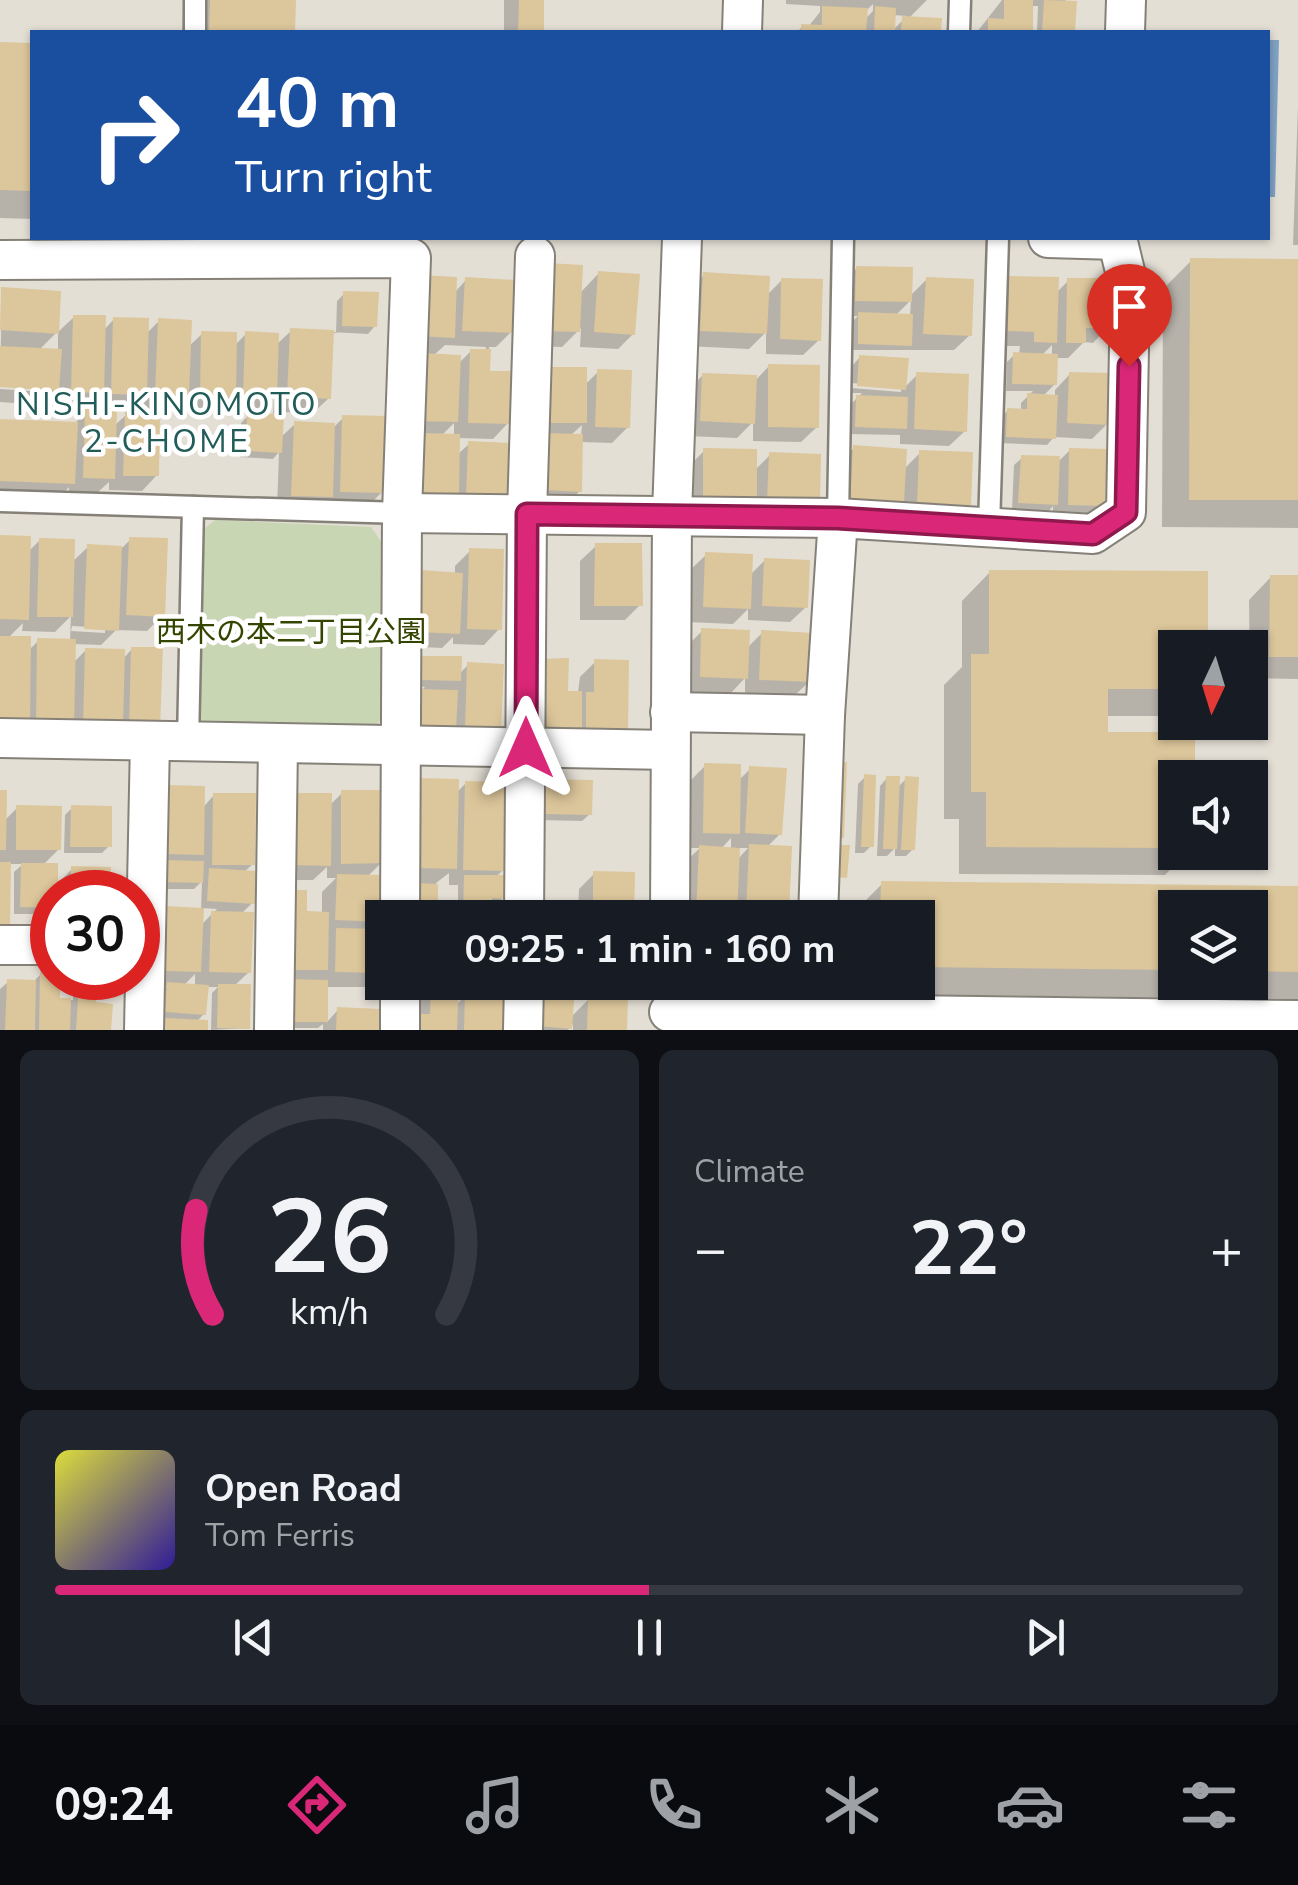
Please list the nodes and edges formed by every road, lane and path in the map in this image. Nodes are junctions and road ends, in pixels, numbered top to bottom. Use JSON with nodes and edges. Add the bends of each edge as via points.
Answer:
{"nodes":[{"id":1,"x":195,"y":0,"type":"edge"},
{"id":2,"x":743,"y":0,"type":"edge"},
{"id":3,"x":960,"y":0,"type":"edge"},
{"id":4,"x":1126,"y":0,"type":"edge"},
{"id":5,"x":194,"y":30,"type":"edge"},
{"id":6,"x":742,"y":30,"type":"edge"},
{"id":7,"x":959,"y":30,"type":"edge"},
{"id":8,"x":1125,"y":30,"type":"edge"},
{"id":9,"x":682,"y":240,"type":"edge"},
{"id":10,"x":843,"y":240,"type":"edge"},
{"id":11,"x":998,"y":240,"type":"edge"},
{"id":12,"x":1117,"y":240,"type":"edge"},
{"id":13,"x":191,"y":248,"type":"edge"},
{"id":14,"x":536,"y":256,"type":"dead end"},
{"id":15,"x":0,"y":260,"type":"edge"},
{"id":16,"x":0,"y":500,"type":"edge"},
{"id":17,"x":193,"y":506,"type":"junction"},
{"id":18,"x":402,"y":514,"type":"junction"},
{"id":19,"x":527,"y":514,"type":"junction"},
{"id":20,"x":672,"y":514,"type":"junction"},
{"id":21,"x":838,"y":518,"type":"junction"},
{"id":22,"x":989,"y":527,"type":"junction"},
{"id":23,"x":670,"y":712,"type":"junction"},
{"id":24,"x":825,"y":716,"type":"junction"},
{"id":25,"x":0,"y":738,"type":"edge"},
{"id":26,"x":150,"y":740,"type":"junction"},
{"id":27,"x":188,"y":742,"type":"junction"},
{"id":28,"x":278,"y":744,"type":"junction"},
{"id":29,"x":400,"y":747,"type":"junction"},
{"id":30,"x":526,"y":748,"type":"junction"},
{"id":31,"x":670,"y":750,"type":"junction"},
{"id":32,"x":145,"y":870,"type":"edge"},
{"id":33,"x":400,"y":900,"type":"edge"},
{"id":34,"x":524,"y":900,"type":"edge"},
{"id":35,"x":670,"y":900,"type":"edge"},
{"id":36,"x":819,"y":900,"type":"edge"},
{"id":37,"x":0,"y":945,"type":"edge"},
{"id":38,"x":30,"y":945,"type":"edge"},
{"id":39,"x":143,"y":1000,"type":"edge"},
{"id":40,"x":400,"y":1000,"type":"edge"},
{"id":41,"x":524,"y":1000,"type":"edge"},
{"id":42,"x":669,"y":1008,"type":"edge"},
{"id":43,"x":814,"y":1009,"type":"edge"},
{"id":44,"x":1298,"y":1020,"type":"edge"},
{"id":45,"x":941,"y":1023,"type":"edge"},
{"id":46,"x":1084,"y":1024,"type":"edge"},
{"id":47,"x":1226,"y":1024,"type":"edge"},
{"id":48,"x":144,"y":1030,"type":"edge"},
{"id":49,"x":274,"y":1030,"type":"edge"},
{"id":50,"x":400,"y":1030,"type":"edge"},
{"id":51,"x":523,"y":1030,"type":"edge"}],
"edges":[{"from":1,"to":5,"type":"lane"},
{"from":2,"to":6,"type":"street"},
{"from":3,"to":7,"type":"lane"},
{"from":4,"to":8,"type":"street"},
{"from":9,"to":20,"type":"street"},
{"from":10,"to":21,"type":"lane"},
{"from":11,"to":22,"type":"lane"},
{"from":12,"to":22,"type":"street","via":[[1130,292],[1126,512],[1093,534]]},
{"from":13,"to":15,"type":"street"},
{"from":13,"to":18,"type":"street","via":[[411,258]]},
{"from":14,"to":19,"type":"street"},
{"from":16,"to":17,"type":"lane"},
{"from":17,"to":18,"type":"lane"},
{"from":17,"to":27,"type":"lane"},
{"from":18,"to":19,"type":"street"},
{"from":18,"to":29,"type":"street"},
{"from":19,"to":20,"type":"street"},
{"from":19,"to":30,"type":"street"},
{"from":20,"to":21,"type":"street"},
{"from":20,"to":23,"type":"street"},
{"from":21,"to":22,"type":"street"},
{"from":21,"to":24,"type":"street"},
{"from":23,"to":24,"type":"street"},
{"from":23,"to":31,"type":"street"},
{"from":24,"to":36,"type":"street"},
{"from":25,"to":26,"type":"street"},
{"from":26,"to":27,"type":"street"},
{"from":26,"to":32,"type":"street"},
{"from":27,"to":28,"type":"street"},
{"from":28,"to":29,"type":"street"},
{"from":28,"to":49,"type":"street"},
{"from":29,"to":30,"type":"street"},
{"from":29,"to":33,"type":"street"},
{"from":30,"to":31,"type":"street"},
{"from":30,"to":34,"type":"street"},
{"from":31,"to":35,"type":"street"},
{"from":37,"to":38,"type":"street"},
{"from":39,"to":48,"type":"street"},
{"from":40,"to":50,"type":"street"},
{"from":41,"to":51,"type":"street"},
{"from":42,"to":43,"type":"street"},
{"from":43,"to":45,"type":"street"},
{"from":44,"to":47,"type":"street"},
{"from":45,"to":46,"type":"street"},
{"from":46,"to":47,"type":"street"}]}
